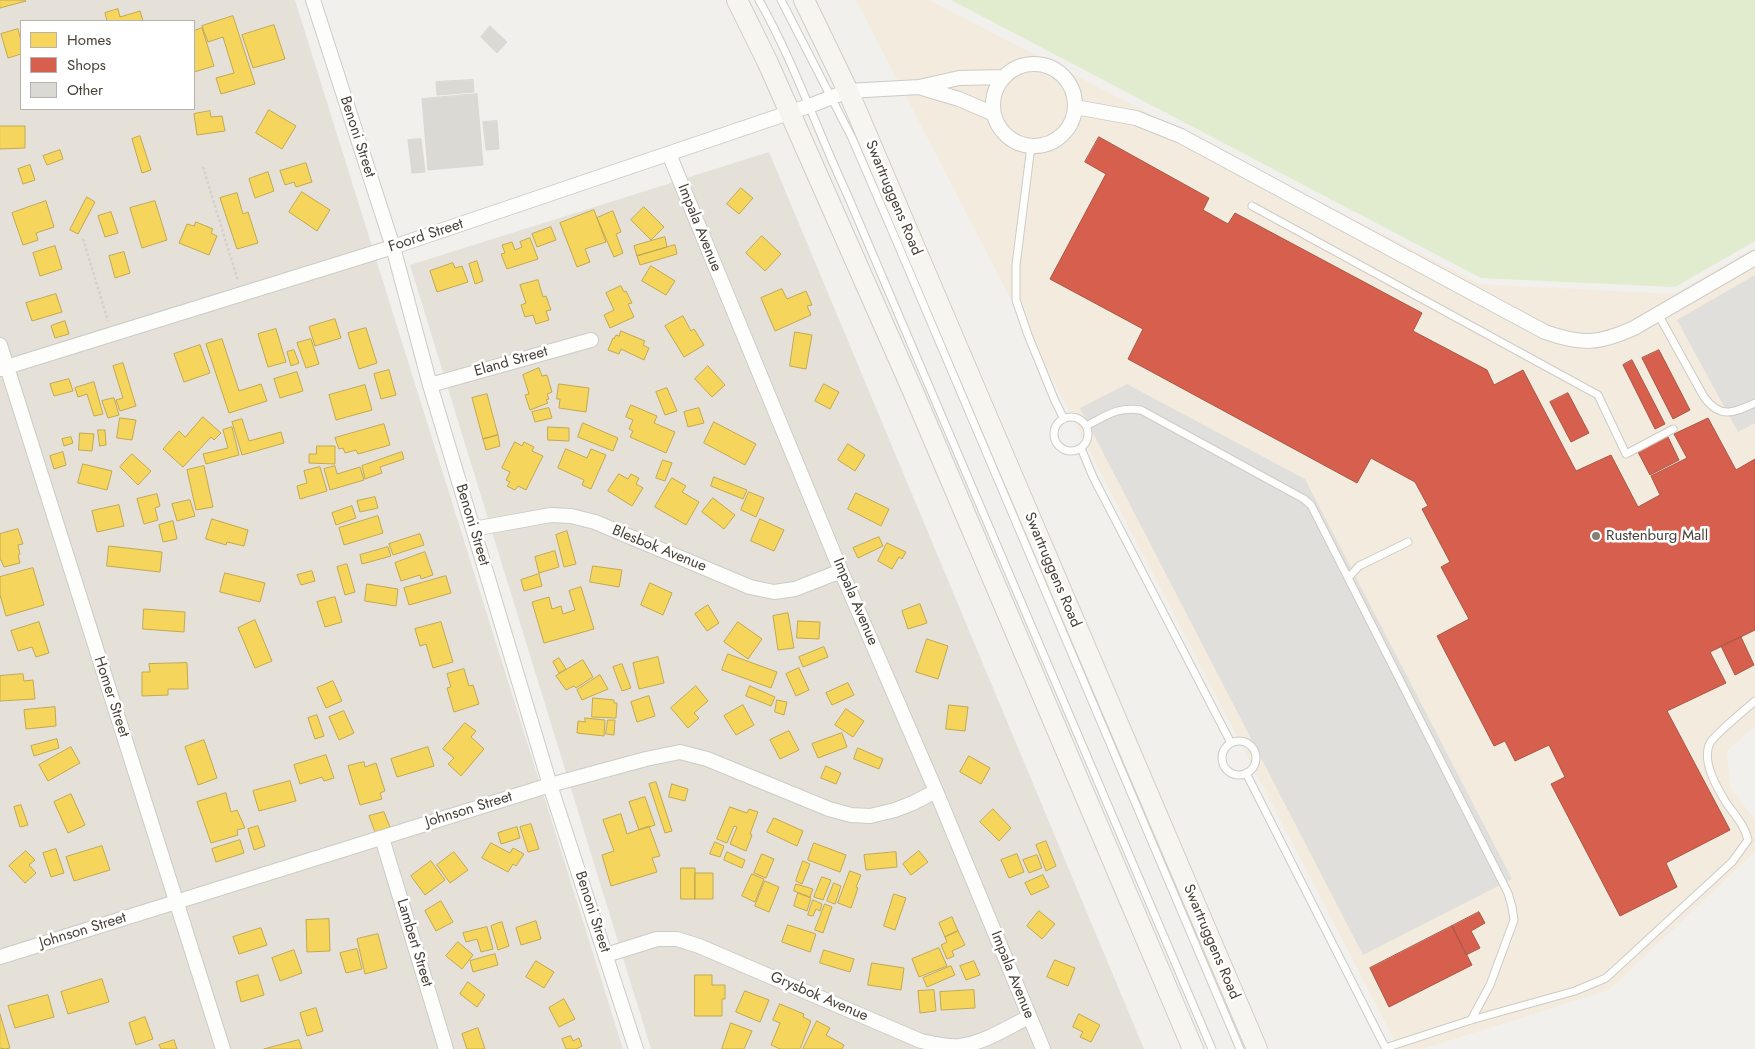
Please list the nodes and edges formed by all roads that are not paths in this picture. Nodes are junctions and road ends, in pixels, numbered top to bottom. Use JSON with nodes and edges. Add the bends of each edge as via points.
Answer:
{"nodes":[{"id":1,"x":313,"y":0,"type":"edge"},
{"id":2,"x":737,"y":0,"type":"edge"},
{"id":3,"x":759,"y":0,"type":"edge"},
{"id":4,"x":781,"y":0,"type":"edge"},
{"id":5,"x":804,"y":0,"type":"edge"},
{"id":6,"x":1004,"y":77,"type":"junction"},
{"id":7,"x":919,"y":87,"type":"junction"},
{"id":8,"x":839,"y":94,"type":"junction"},
{"id":9,"x":808,"y":106,"type":"junction"},
{"id":10,"x":1075,"y":107,"type":"junction"},
{"id":11,"x":788,"y":112,"type":"junction"},
{"id":12,"x":994,"y":114,"type":"junction"},
{"id":13,"x":1031,"y":146,"type":"junction"},
{"id":14,"x":669,"y":154,"type":"junction"},
{"id":15,"x":1252,"y":206,"type":"dead end"},
{"id":16,"x":393,"y":247,"type":"junction"},
{"id":17,"x":1755,"y":258,"type":"edge"},
{"id":18,"x":1658,"y":314,"type":"junction"},
{"id":19,"x":591,"y":340,"type":"dead end"},
{"id":20,"x":0,"y":345,"type":"edge"},
{"id":21,"x":3,"y":368,"type":"edge"},
{"id":22,"x":430,"y":384,"type":"junction"},
{"id":23,"x":1755,"y":402,"type":"edge"},
{"id":24,"x":1064,"y":418,"type":"junction"},
{"id":25,"x":1086,"y":426,"type":"junction"},
{"id":26,"x":1673,"y":429,"type":"dead end"},
{"id":27,"x":1081,"y":448,"type":"junction"},
{"id":28,"x":473,"y":529,"type":"junction"},
{"id":29,"x":1408,"y":542,"type":"dead end"},
{"id":30,"x":841,"y":571,"type":"junction"},
{"id":31,"x":1348,"y":578,"type":"junction"},
{"id":32,"x":1755,"y":701,"type":"edge"},
{"id":33,"x":1230,"y":743,"type":"junction"},
{"id":34,"x":1246,"y":773,"type":"junction"},
{"id":35,"x":550,"y":785,"type":"junction"},
{"id":36,"x":936,"y":791,"type":"junction"},
{"id":37,"x":382,"y":838,"type":"junction"},
{"id":38,"x":176,"y":902,"type":"junction"},
{"id":39,"x":606,"y":955,"type":"junction"},
{"id":40,"x":0,"y":957,"type":"edge"},
{"id":41,"x":1029,"y":1017,"type":"junction"},
{"id":42,"x":1471,"y":1020,"type":"junction"},
{"id":43,"x":1385,"y":1048,"type":"edge"},
{"id":44,"x":223,"y":1049,"type":"edge"},
{"id":45,"x":446,"y":1049,"type":"edge"},
{"id":46,"x":636,"y":1049,"type":"edge"},
{"id":47,"x":1043,"y":1049,"type":"edge"},
{"id":48,"x":1193,"y":1049,"type":"edge"},
{"id":49,"x":1212,"y":1049,"type":"edge"},
{"id":50,"x":1240,"y":1049,"type":"edge"},
{"id":51,"x":1257,"y":1049,"type":"edge"}],
"edges":[{"from":1,"to":16,"type":"street","name":"Benoni Street"},
{"from":2,"to":11,"type":"main road"},
{"from":3,"to":9,"type":"lane","via":[[780,39]]},
{"from":4,"to":8,"type":"lane"},
{"from":5,"to":8,"type":"main road","name":"Swartruggens Road"},
{"from":6,"to":7,"type":"street","via":[[959,78]]},
{"from":6,"to":10,"type":"street","via":[[1015,68],[1043,65],[1066,80],[1073,93]]},
{"from":6,"to":12,"type":"street","via":[[996,89]]},
{"from":7,"to":8,"type":"street","name":"Foord Street"},
{"from":7,"to":12,"type":"street"},
{"from":8,"to":9,"type":"street","name":"Foord Street"},
{"from":8,"to":50,"type":"lane","via":[[852,138]]},
{"from":8,"to":51,"type":"main road","name":"Swartruggens Road"},
{"from":9,"to":11,"type":"street","name":"Foord Street"},
{"from":9,"to":49,"type":"lane"},
{"from":10,"to":13,"type":"street","via":[[1066,131],[1056,140]]},
{"from":10,"to":18,"type":"street","via":[[1136,118],[1181,136],[1545,332],[1565,339],[1602,341]]},
{"from":11,"to":14,"type":"street","name":"Foord Street"},
{"from":11,"to":48,"type":"main road","via":[[912,389]]},
{"from":12,"to":13,"type":"street","via":[[1007,136]]},
{"from":13,"to":24,"type":"lane","via":[[1016,265],[1016,300]]},
{"from":14,"to":16,"type":"street","name":"Foord Street"},
{"from":14,"to":30,"type":"street","name":"Impala Avenue"},
{"from":15,"to":26,"type":"lane","via":[[1598,395],[1626,454]]},
{"from":16,"to":21,"type":"street","name":"Foord Street"},
{"from":16,"to":22,"type":"street","name":"Benoni Street"},
{"from":17,"to":18,"type":"street"},
{"from":18,"to":23,"type":"lane","via":[[1713,408],[1731,412]]},
{"from":19,"to":22,"type":"street","name":"Eland Street"},
{"from":20,"to":21,"type":"street","name":"Homer Street"},
{"from":21,"to":38,"type":"street","name":"Homer Street"},
{"from":22,"to":28,"type":"street","name":"Benoni Street"},
{"from":24,"to":25,"type":"lane","via":[[1075,418]]},
{"from":24,"to":27,"type":"lane","via":[[1056,426],[1056,442],[1064,450]]},
{"from":25,"to":27,"type":"lane","via":[[1088,440]]},
{"from":25,"to":31,"type":"lane","via":[[1116,411],[1141,410],[1304,499],[1311,504]]},
{"from":27,"to":33,"type":"lane"},
{"from":28,"to":30,"type":"street","name":"Blesbok Avenue","via":[[550,516],[570,516],[595,522],[750,587],[774,592],[796,589]]},
{"from":28,"to":35,"type":"street","name":"Benoni Street"},
{"from":29,"to":31,"type":"lane","via":[[1360,566]]},
{"from":30,"to":36,"type":"street","name":"Impala Avenue"},
{"from":31,"to":42,"type":"lane","via":[[1508,893],[1512,907],[1514,920],[1506,945]]},
{"from":32,"to":42,"type":"lane","via":[[1711,742],[1707,752],[1710,770],[1746,830],[1748,840],[1732,862],[1606,978],[1575,991]]},
{"from":33,"to":34,"type":"lane","via":[[1222,755],[1224,766],[1237,775]]},
{"from":33,"to":34,"type":"lane","via":[[1243,741],[1255,752],[1255,763]]},
{"from":34,"to":43,"type":"lane"},
{"from":35,"to":36,"type":"street","name":"Johnson Street","via":[[680,752],[707,759],[851,815],[870,816],[895,810]]},
{"from":35,"to":37,"type":"street","name":"Johnson Street"},
{"from":35,"to":39,"type":"street","name":"Benoni Street"},
{"from":36,"to":41,"type":"street","name":"Impala Avenue"},
{"from":37,"to":38,"type":"street","name":"Johnson Street"},
{"from":37,"to":45,"type":"street","name":"Lambert Street"},
{"from":38,"to":40,"type":"street","name":"Johnson Street"},
{"from":38,"to":44,"type":"street","name":"Homer Street"},
{"from":39,"to":41,"type":"street","name":"Grysbok Avenue","via":[[657,939],[677,939],[921,1041],[941,1045],[960,1046],[976,1042]]},
{"from":39,"to":46,"type":"street","name":"Benoni Street"},
{"from":41,"to":47,"type":"street","name":"Impala Avenue"},
{"from":42,"to":43,"type":"lane"}]}
